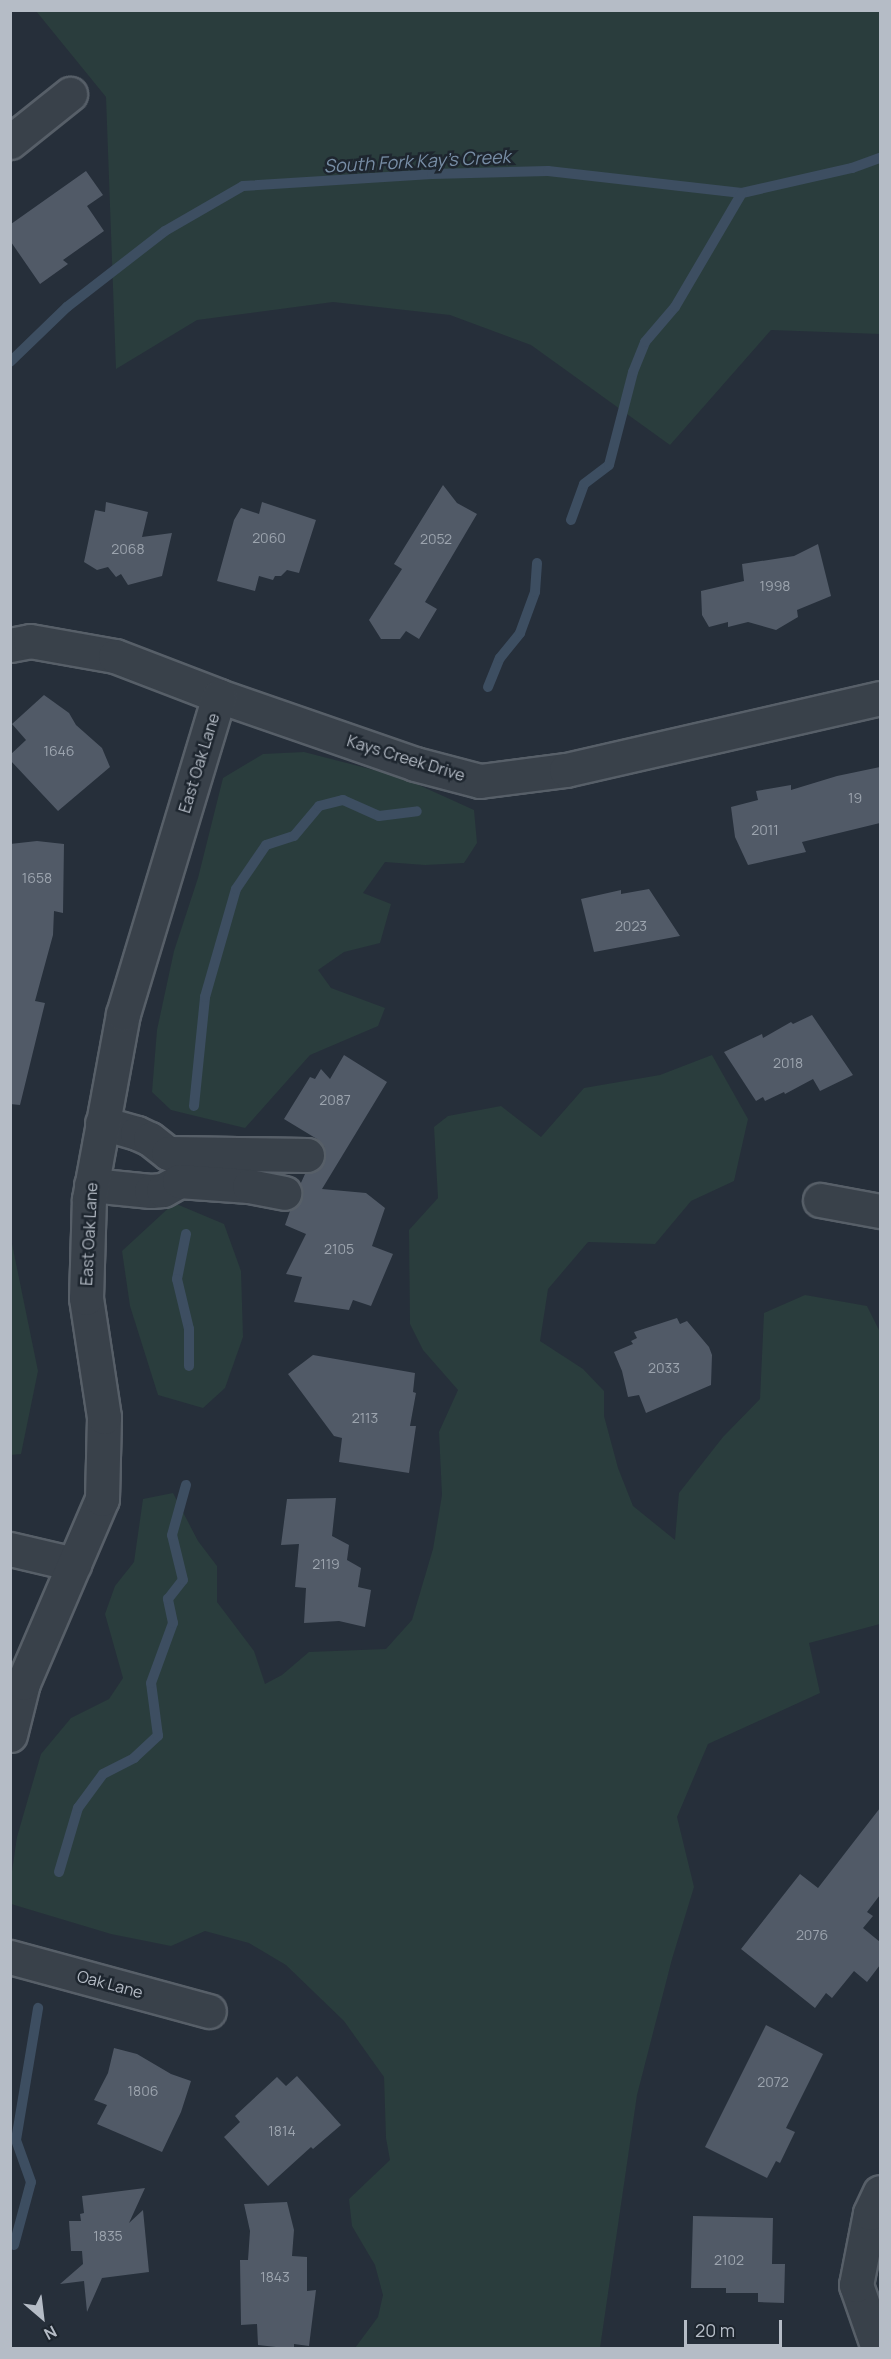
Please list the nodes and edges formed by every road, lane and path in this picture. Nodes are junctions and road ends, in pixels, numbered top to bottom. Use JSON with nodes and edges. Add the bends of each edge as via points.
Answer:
{"nodes":[{"id":1,"x":70,"y":94,"type":"dead end"},
{"id":2,"x":10,"y":142,"type":"edge"},
{"id":3,"x":10,"y":645,"type":"edge"},
{"id":4,"x":219,"y":696,"type":"junction"},
{"id":5,"x":880,"y":698,"type":"edge"},
{"id":6,"x":102,"y":1123,"type":"junction"},
{"id":7,"x":307,"y":1155,"type":"dead end"},
{"id":8,"x":91,"y":1185,"type":"junction"},
{"id":9,"x":284,"y":1193,"type":"dead end"},
{"id":10,"x":820,"y":1200,"type":"dead end"},
{"id":11,"x":880,"y":1211,"type":"edge"},
{"id":12,"x":10,"y":1549,"type":"edge"},
{"id":13,"x":74,"y":1564,"type":"junction"},
{"id":14,"x":10,"y":1735,"type":"edge"},
{"id":15,"x":10,"y":1957,"type":"edge"},
{"id":16,"x":209,"y":2011,"type":"dead end"},
{"id":17,"x":880,"y":2192,"type":"edge"},
{"id":18,"x":878,"y":2349,"type":"edge"}],
"edges":[{"from":1,"to":2,"type":"street"},
{"from":3,"to":4,"type":"street","name":"Kays Creek Drive","via":[[30,641],[116,656]]},
{"from":4,"to":5,"type":"street","name":"Kays Creek Drive","via":[[415,764],[480,781],[566,770]]},
{"from":4,"to":6,"type":"street","name":"East Oak Lane","via":[[123,1014]]},
{"from":6,"to":7,"type":"street","via":[[138,1133],[168,1153]]},
{"from":6,"to":8,"type":"street","name":"East Oak Lane"},
{"from":8,"to":9,"type":"street","via":[[151,1191],[163,1190],[179,1181]]},
{"from":8,"to":13,"type":"street","name":"East Oak Lane","via":[[86,1298],[104,1418],[102,1499]]},
{"from":10,"to":11,"type":"street"},
{"from":12,"to":13,"type":"street"},
{"from":13,"to":14,"type":"street","name":"East Oak Lane","via":[[23,1683]]},
{"from":15,"to":16,"type":"street","name":"Oak Lane"},
{"from":17,"to":18,"type":"street","via":[[870,2213],[856,2285]]}]}
